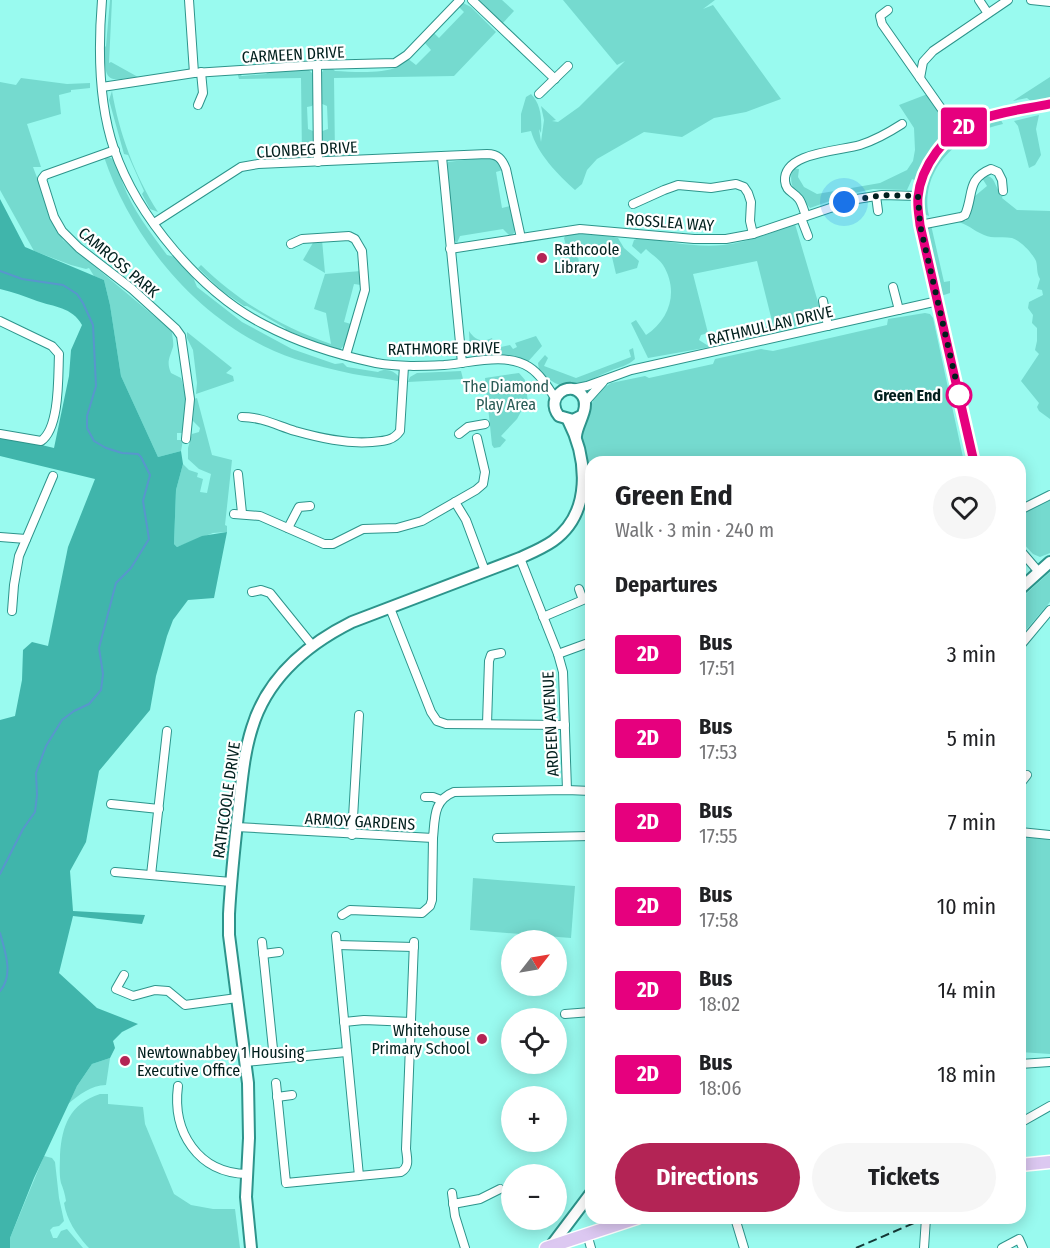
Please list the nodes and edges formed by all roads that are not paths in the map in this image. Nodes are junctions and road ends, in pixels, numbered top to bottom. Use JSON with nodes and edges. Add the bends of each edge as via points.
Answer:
{"nodes":[{"id":1,"x":102,"y":0,"type":"edge"},
{"id":2,"x":189,"y":0,"type":"edge"},
{"id":3,"x":460,"y":0,"type":"edge"},
{"id":4,"x":472,"y":0,"type":"edge"},
{"id":5,"x":979,"y":0,"type":"edge"},
{"id":6,"x":1008,"y":0,"type":"edge"},
{"id":7,"x":1031,"y":0,"type":"edge"},
{"id":8,"x":1050,"y":2,"type":"edge"},
{"id":9,"x":888,"y":10,"type":"dead end"},
{"id":10,"x":987,"y":12,"type":"junction"},
{"id":11,"x":317,"y":65,"type":"junction"},
{"id":12,"x":568,"y":66,"type":"dead end"},
{"id":13,"x":198,"y":73,"type":"junction"},
{"id":14,"x":920,"y":78,"type":"junction"},
{"id":15,"x":555,"y":79,"type":"junction"},
{"id":16,"x":102,"y":87,"type":"junction"},
{"id":17,"x":539,"y":94,"type":"dead end"},
{"id":18,"x":1050,"y":104,"type":"edge"},
{"id":19,"x":198,"y":105,"type":"dead end"},
{"id":20,"x":902,"y":124,"type":"dead end"},
{"id":21,"x":957,"y":131,"type":"junction"},
{"id":22,"x":115,"y":150,"type":"junction"},
{"id":23,"x":441,"y":157,"type":"junction"},
{"id":24,"x":318,"y":162,"type":"junction"},
{"id":25,"x":1003,"y":190,"type":"dead end"},
{"id":26,"x":876,"y":196,"type":"junction"},
{"id":27,"x":918,"y":196,"type":"junction"},
{"id":28,"x":633,"y":204,"type":"dead end"},
{"id":29,"x":878,"y":211,"type":"dead end"},
{"id":30,"x":804,"y":217,"type":"junction"},
{"id":31,"x":154,"y":223,"type":"junction"},
{"id":32,"x":920,"y":225,"type":"junction"},
{"id":33,"x":753,"y":234,"type":"junction"},
{"id":34,"x":808,"y":236,"type":"dead end"},
{"id":35,"x":521,"y":238,"type":"junction"},
{"id":36,"x":291,"y":244,"type":"dead end"},
{"id":37,"x":450,"y":249,"type":"junction"},
{"id":38,"x":893,"y":287,"type":"dead end"},
{"id":39,"x":823,"y":301,"type":"dead end"},
{"id":40,"x":938,"y":301,"type":"junction"},
{"id":41,"x":899,"y":310,"type":"junction"},
{"id":42,"x":0,"y":321,"type":"edge"},
{"id":43,"x":828,"y":326,"type":"junction"},
{"id":44,"x":346,"y":355,"type":"junction"},
{"id":45,"x":462,"y":363,"type":"junction"},
{"id":46,"x":404,"y":366,"type":"junction"},
{"id":47,"x":609,"y":377,"type":"junction"},
{"id":48,"x":542,"y":380,"type":"junction"},
{"id":49,"x":569,"y":389,"type":"junction"},
{"id":50,"x":555,"y":398,"type":"junction"},
{"id":51,"x":585,"y":402,"type":"junction"},
{"id":52,"x":581,"y":416,"type":"junction"},
{"id":53,"x":242,"y":417,"type":"dead end"},
{"id":54,"x":568,"y":420,"type":"junction"},
{"id":55,"x":485,"y":424,"type":"dead end"},
{"id":56,"x":0,"y":434,"type":"edge"},
{"id":57,"x":459,"y":434,"type":"dead end"},
{"id":58,"x":576,"y":437,"type":"junction"},
{"id":59,"x":477,"y":438,"type":"dead end"},
{"id":60,"x":186,"y":439,"type":"dead end"},
{"id":61,"x":973,"y":456,"type":"edge"},
{"id":62,"x":238,"y":474,"type":"dead end"},
{"id":63,"x":53,"y":476,"type":"dead end"},
{"id":64,"x":585,"y":478,"type":"edge"},
{"id":65,"x":585,"y":492,"type":"edge"},
{"id":66,"x":1050,"y":495,"type":"edge"},
{"id":67,"x":455,"y":502,"type":"junction"},
{"id":68,"x":310,"y":506,"type":"dead end"},
{"id":69,"x":1026,"y":507,"type":"edge"},
{"id":70,"x":288,"y":528,"type":"junction"},
{"id":71,"x":0,"y":537,"type":"edge"},
{"id":72,"x":26,"y":539,"type":"junction"},
{"id":73,"x":1026,"y":557,"type":"edge"},
{"id":74,"x":520,"y":558,"type":"junction"},
{"id":75,"x":1050,"y":562,"type":"edge"},
{"id":76,"x":485,"y":571,"type":"junction"},
{"id":77,"x":1038,"y":571,"type":"junction"},
{"id":78,"x":1026,"y":583,"type":"edge"},
{"id":79,"x":579,"y":589,"type":"dead end"},
{"id":80,"x":252,"y":592,"type":"dead end"},
{"id":81,"x":390,"y":608,"type":"junction"},
{"id":82,"x":1050,"y":610,"type":"edge"},
{"id":83,"x":12,"y":611,"type":"dead end"},
{"id":84,"x":543,"y":617,"type":"junction"},
{"id":85,"x":1026,"y":639,"type":"edge"},
{"id":86,"x":585,"y":644,"type":"edge"},
{"id":87,"x":312,"y":645,"type":"junction"},
{"id":88,"x":501,"y":653,"type":"dead end"},
{"id":89,"x":558,"y":654,"type":"junction"},
{"id":90,"x":359,"y":715,"type":"dead end"},
{"id":91,"x":487,"y":724,"type":"junction"},
{"id":92,"x":565,"y":725,"type":"junction"},
{"id":93,"x":167,"y":731,"type":"dead end"},
{"id":94,"x":567,"y":790,"type":"junction"},
{"id":95,"x":585,"y":791,"type":"edge"},
{"id":96,"x":425,"y":797,"type":"dead end"},
{"id":97,"x":441,"y":800,"type":"junction"},
{"id":98,"x":111,"y":804,"type":"dead end"},
{"id":99,"x":159,"y":808,"type":"junction"},
{"id":100,"x":236,"y":827,"type":"junction"},
{"id":101,"x":1026,"y":833,"type":"edge"},
{"id":102,"x":352,"y":835,"type":"junction"},
{"id":103,"x":1050,"y":835,"type":"edge"},
{"id":104,"x":585,"y":837,"type":"edge"},
{"id":105,"x":433,"y":838,"type":"junction"},
{"id":106,"x":497,"y":838,"type":"dead end"},
{"id":107,"x":115,"y":872,"type":"dead end"},
{"id":108,"x":151,"y":875,"type":"junction"},
{"id":109,"x":231,"y":882,"type":"junction"},
{"id":110,"x":342,"y":915,"type":"dead end"},
{"id":111,"x":336,"y":936,"type":"dead end"},
{"id":112,"x":262,"y":942,"type":"dead end"},
{"id":113,"x":337,"y":945,"type":"junction"},
{"id":114,"x":279,"y":952,"type":"dead end"},
{"id":115,"x":263,"y":954,"type":"junction"},
{"id":116,"x":124,"y":975,"type":"dead end"},
{"id":117,"x":237,"y":998,"type":"junction"},
{"id":118,"x":585,"y":1012,"type":"edge"},
{"id":119,"x":567,"y":1014,"type":"edge"},
{"id":120,"x":344,"y":1022,"type":"junction"},
{"id":121,"x":411,"y":1022,"type":"junction"},
{"id":122,"x":346,"y":1052,"type":"junction"},
{"id":123,"x":274,"y":1059,"type":"junction"},
{"id":124,"x":245,"y":1062,"type":"junction"},
{"id":125,"x":1050,"y":1062,"type":"edge"},
{"id":126,"x":1026,"y":1064,"type":"edge"},
{"id":127,"x":276,"y":1083,"type":"dead end"},
{"id":128,"x":178,"y":1086,"type":"dead end"},
{"id":129,"x":292,"y":1095,"type":"dead end"},
{"id":130,"x":278,"y":1097,"type":"junction"},
{"id":131,"x":1050,"y":1106,"type":"edge"},
{"id":132,"x":1026,"y":1120,"type":"edge"},
{"id":133,"x":1026,"y":1165,"type":"edge"},
{"id":134,"x":1047,"y":1165,"type":"edge"},
{"id":135,"x":246,"y":1174,"type":"junction"},
{"id":136,"x":359,"y":1176,"type":"junction"},
{"id":137,"x":452,"y":1193,"type":"dead end"},
{"id":138,"x":497,"y":1193,"type":"dead end"},
{"id":139,"x":585,"y":1201,"type":"edge"},
{"id":140,"x":453,"y":1204,"type":"junction"},
{"id":141,"x":617,"y":1224,"type":"edge"},
{"id":142,"x":737,"y":1224,"type":"edge"},
{"id":143,"x":926,"y":1224,"type":"edge"},
{"id":144,"x":587,"y":1234,"type":"junction"},
{"id":145,"x":548,"y":1247,"type":"edge"},
{"id":146,"x":251,"y":1248,"type":"edge"},
{"id":147,"x":465,"y":1248,"type":"edge"},
{"id":148,"x":591,"y":1248,"type":"edge"},
{"id":149,"x":744,"y":1248,"type":"edge"},
{"id":150,"x":924,"y":1248,"type":"edge"},
{"id":151,"x":1002,"y":1248,"type":"edge"},
{"id":152,"x":1023,"y":1248,"type":"edge"}],
"edges":[{"from":1,"to":16,"type":"street","name":"RATHMORE DRIVE"},
{"from":2,"to":13,"type":"street"},
{"from":3,"to":11,"type":"street","name":"CARMEEN DRIVE","via":[[395,63]]},
{"from":4,"to":15,"type":"street"},
{"from":5,"to":10,"type":"street"},
{"from":6,"to":10,"type":"street"},
{"from":7,"to":8,"type":"street"},
{"from":9,"to":14,"type":"street","via":[[880,16],[882,24]]},
{"from":10,"to":14,"type":"street","via":[[929,54]]},
{"from":11,"to":13,"type":"street","name":"CARMEEN DRIVE"},
{"from":11,"to":24,"type":"street"},
{"from":12,"to":15,"type":"street"},
{"from":13,"to":16,"type":"street","name":"CARMEEN DRIVE"},
{"from":13,"to":19,"type":"street","via":[[203,93]]},
{"from":14,"to":21,"type":"street"},
{"from":15,"to":17,"type":"street"},
{"from":16,"to":22,"type":"street","name":"RATHMORE DRIVE"},
{"from":18,"to":21,"type":"street","via":[[984,118]]},
{"from":20,"to":30,"type":"street","via":[[882,137],[823,152],[790,166],[785,183],[799,199]]},
{"from":21,"to":27,"type":"street","via":[[927,167]]},
{"from":22,"to":31,"type":"street","name":"RATHMORE DRIVE"},
{"from":22,"to":60,"type":"street","name":"CAMROSS PARK","via":[[42,179],[62,231],[181,336],[190,405]]},
{"from":23,"to":24,"type":"street","name":"CLONBEG DRIVE"},
{"from":23,"to":35,"type":"street","name":"CLONBEG DRIVE","via":[[495,154],[502,159]]},
{"from":23,"to":37,"type":"street"},
{"from":24,"to":31,"type":"street","name":"CLONBEG DRIVE","via":[[241,167]]},
{"from":25,"to":32,"type":"street","via":[[998,172],[991,169],[972,184],[965,214]]},
{"from":26,"to":27,"type":"street","name":"ROSSLEA WAY"},
{"from":26,"to":29,"type":"street"},
{"from":26,"to":30,"type":"street","name":"ROSSLEA WAY","via":[[844,202]]},
{"from":27,"to":32,"type":"street"},
{"from":28,"to":33,"type":"street","via":[[678,185],[711,188],[736,184],[748,193]]},
{"from":30,"to":33,"type":"street","name":"ROSSLEA WAY"},
{"from":30,"to":34,"type":"street"},
{"from":31,"to":44,"type":"street","name":"RATHMORE DRIVE","via":[[202,280],[262,325],[295,340]]},
{"from":32,"to":40,"type":"street"},
{"from":33,"to":35,"type":"street","name":"ROSSLEA WAY","via":[[702,240],[580,229]]},
{"from":35,"to":37,"type":"street","name":"ROSSLEA WAY"},
{"from":36,"to":44,"type":"street","via":[[302,239],[349,236],[359,244],[365,290]]},
{"from":37,"to":45,"type":"street"},
{"from":38,"to":41,"type":"street"},
{"from":39,"to":43,"type":"street"},
{"from":40,"to":41,"type":"street","name":"RATHMULLAN DRIVE"},
{"from":40,"to":61,"type":"street"},
{"from":41,"to":43,"type":"street","name":"RATHMULLAN DRIVE"},
{"from":42,"to":56,"type":"street","via":[[52,346],[59,354],[48,436],[41,441]]},
{"from":43,"to":47,"type":"street","name":"RATHMULLAN DRIVE"},
{"from":44,"to":46,"type":"street","name":"RATHMORE DRIVE"},
{"from":45,"to":46,"type":"street","name":"RATHMORE DRIVE"},
{"from":45,"to":48,"type":"street","name":"RATHMORE DRIVE","via":[[499,359],[516,362],[529,367]]},
{"from":46,"to":53,"type":"street","via":[[400,431],[389,441],[336,441],[256,417]]},
{"from":47,"to":49,"type":"street","name":"RATHMULLAN DRIVE"},
{"from":47,"to":51,"type":"street","name":"RATHMULLAN DRIVE"},
{"from":48,"to":49,"type":"street","name":"RATHMORE DRIVE"},
{"from":48,"to":50,"type":"street","name":"RATHMORE DRIVE"},
{"from":49,"to":50,"type":"street"},
{"from":49,"to":51,"type":"street","via":[[581,394]]},
{"from":50,"to":54,"type":"street","via":[[556,412]]},
{"from":51,"to":52,"type":"street"},
{"from":52,"to":54,"type":"street"},
{"from":52,"to":58,"type":"street","name":"RATHCOOLE DRIVE"},
{"from":54,"to":58,"type":"street","name":"RATHCOOLE DRIVE"},
{"from":55,"to":57,"type":"street","via":[[468,427]]},
{"from":58,"to":64,"type":"street","name":"RATHCOOLE DRIVE"},
{"from":59,"to":67,"type":"street","via":[[485,479],[476,490]]},
{"from":62,"to":70,"type":"street","via":[[238,514],[260,516]]},
{"from":63,"to":72,"type":"street"},
{"from":65,"to":74,"type":"street","name":"RATHCOOLE DRIVE","via":[[556,540]]},
{"from":66,"to":69,"type":"street"},
{"from":67,"to":70,"type":"street","via":[[409,526],[363,529],[333,543],[324,544]]},
{"from":67,"to":76,"type":"street"},
{"from":68,"to":70,"type":"street","via":[[299,507]]},
{"from":71,"to":72,"type":"street"},
{"from":72,"to":83,"type":"street","via":[[19,556]]},
{"from":73,"to":77,"type":"street"},
{"from":74,"to":76,"type":"street","name":"RATHCOOLE DRIVE"},
{"from":74,"to":84,"type":"street","name":"ARDEEN AVENUE"},
{"from":75,"to":77,"type":"street"},
{"from":76,"to":81,"type":"street","name":"RATHCOOLE DRIVE"},
{"from":77,"to":78,"type":"street"},
{"from":79,"to":84,"type":"street","via":[[583,600]]},
{"from":80,"to":87,"type":"street","via":[[270,592]]},
{"from":81,"to":87,"type":"street","name":"RATHCOOLE DRIVE","via":[[352,622]]},
{"from":81,"to":91,"type":"street","via":[[437,721]]},
{"from":82,"to":85,"type":"street"},
{"from":84,"to":89,"type":"street","name":"ARDEEN AVENUE"},
{"from":86,"to":89,"type":"street"},
{"from":87,"to":100,"type":"street","name":"RATHCOOLE DRIVE","via":[[277,680],[252,728]]},
{"from":88,"to":91,"type":"street","via":[[491,655],[489,661]]},
{"from":89,"to":92,"type":"street","name":"ARDEEN AVENUE","via":[[563,672]]},
{"from":90,"to":102,"type":"street"},
{"from":91,"to":92,"type":"street"},
{"from":92,"to":94,"type":"street","name":"ARDEEN AVENUE"},
{"from":93,"to":99,"type":"street"},
{"from":94,"to":95,"type":"street"},
{"from":94,"to":97,"type":"street","via":[[454,792]]},
{"from":96,"to":97,"type":"street"},
{"from":97,"to":105,"type":"street","name":"ARMOY GARDENS","via":[[436,808]]},
{"from":98,"to":99,"type":"street"},
{"from":99,"to":108,"type":"street"},
{"from":100,"to":102,"type":"street","name":"ARMOY GARDENS"},
{"from":100,"to":109,"type":"street","name":"RATHCOOLE DRIVE"},
{"from":101,"to":103,"type":"street"},
{"from":102,"to":105,"type":"street","name":"ARMOY GARDENS"},
{"from":104,"to":106,"type":"street"},
{"from":105,"to":110,"type":"street","via":[[432,900],[427,909],[422,913],[350,910]]},
{"from":107,"to":108,"type":"street"},
{"from":108,"to":109,"type":"street"},
{"from":109,"to":117,"type":"street","name":"RATHCOOLE DRIVE","via":[[229,935]]},
{"from":111,"to":113,"type":"street"},
{"from":112,"to":115,"type":"street"},
{"from":113,"to":120,"type":"street"},
{"from":113,"to":121,"type":"street","via":[[414,944]]},
{"from":114,"to":115,"type":"street"},
{"from":115,"to":123,"type":"street"},
{"from":116,"to":117,"type":"street","via":[[116,989],[133,996],[168,991],[185,1005]]},
{"from":117,"to":124,"type":"street","name":"RATHCOOLE DRIVE"},
{"from":118,"to":119,"type":"street"},
{"from":120,"to":121,"type":"street"},
{"from":120,"to":122,"type":"street"},
{"from":121,"to":136,"type":"street","via":[[408,1163],[401,1172]]},
{"from":122,"to":123,"type":"street"},
{"from":122,"to":136,"type":"street"},
{"from":123,"to":124,"type":"street"},
{"from":124,"to":135,"type":"street","name":"RATHCOOLE DRIVE","via":[[249,1113]]},
{"from":125,"to":126,"type":"street"},
{"from":127,"to":130,"type":"street"},
{"from":128,"to":135,"type":"street","via":[[180,1122],[197,1154],[220,1171]]},
{"from":129,"to":130,"type":"street"},
{"from":130,"to":136,"type":"street","via":[[286,1183]]},
{"from":131,"to":132,"type":"street"},
{"from":133,"to":134,"type":"main road"},
{"from":135,"to":146,"type":"street","name":"RATHCOOLE DRIVE"},
{"from":137,"to":140,"type":"street"},
{"from":138,"to":140,"type":"street"},
{"from":139,"to":145,"type":"street"},
{"from":140,"to":147,"type":"street"},
{"from":141,"to":144,"type":"main road"},
{"from":142,"to":149,"type":"street"},
{"from":143,"to":150,"type":"street"},
{"from":144,"to":145,"type":"main road"},
{"from":144,"to":148,"type":"street"},
{"from":151,"to":152,"type":"street","via":[[1019,1239]]}]}
